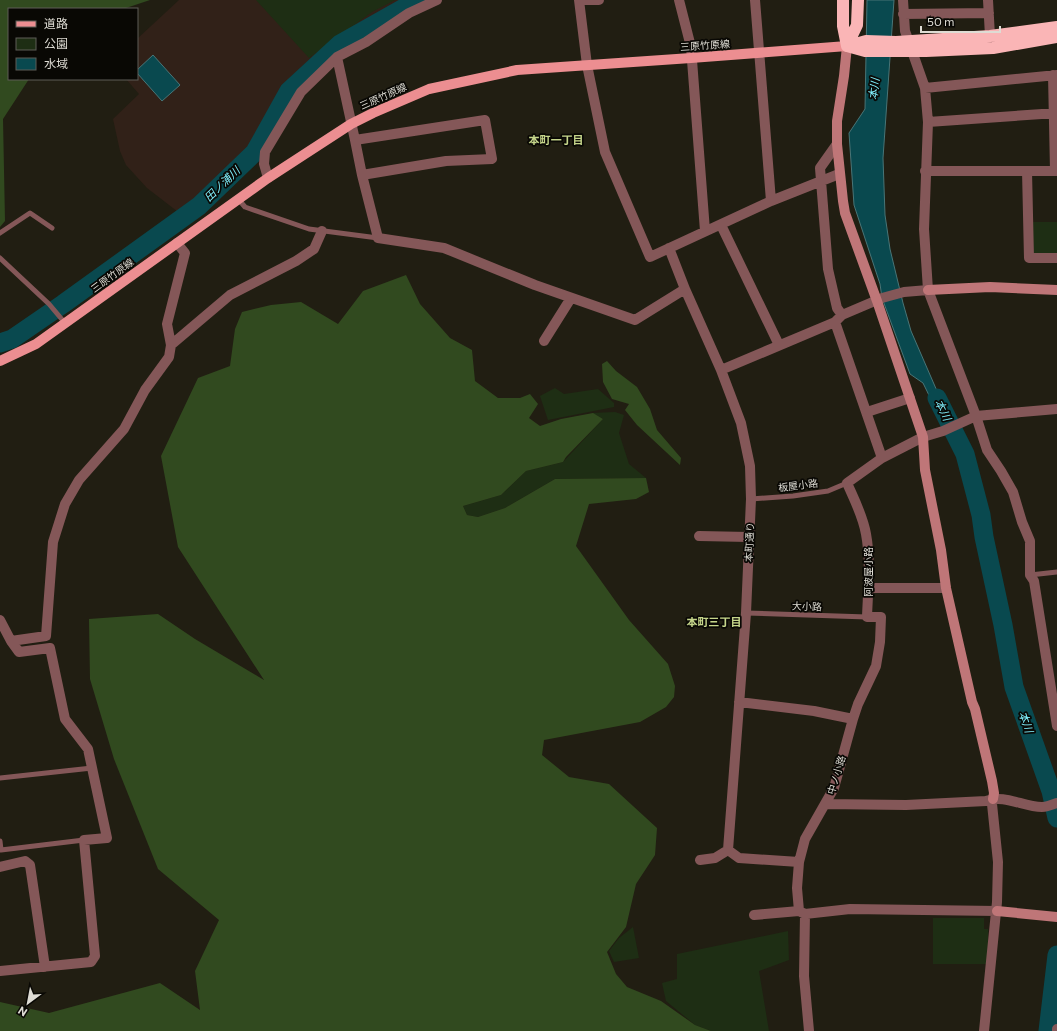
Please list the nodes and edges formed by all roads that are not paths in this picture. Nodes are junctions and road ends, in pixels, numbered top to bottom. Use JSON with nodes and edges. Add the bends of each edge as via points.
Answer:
{"nodes":[{"id":1,"x":437,"y":0,"type":"edge"},
{"id":2,"x":580,"y":0,"type":"edge"},
{"id":3,"x":598,"y":0,"type":"edge"},
{"id":4,"x":679,"y":0,"type":"edge"},
{"id":5,"x":755,"y":0,"type":"edge"},
{"id":6,"x":843,"y":0,"type":"edge"},
{"id":7,"x":858,"y":0,"type":"edge"},
{"id":8,"x":903,"y":0,"type":"edge"},
{"id":9,"x":988,"y":0,"type":"edge"},
{"id":10,"x":989,"y":13,"type":"junction"},
{"id":11,"x":903,"y":14,"type":"junction"},
{"id":12,"x":1057,"y":27,"type":"edge"},
{"id":13,"x":990,"y":36,"type":"junction"},
{"id":14,"x":1057,"y":37,"type":"edge"},
{"id":15,"x":847,"y":46,"type":"junction"},
{"id":16,"x":910,"y":46,"type":"junction"},
{"id":17,"x":993,"y":48,"type":"junction"},
{"id":18,"x":760,"y":53,"type":"junction"},
{"id":19,"x":336,"y":57,"type":"junction"},
{"id":20,"x":691,"y":58,"type":"junction"},
{"id":21,"x":587,"y":65,"type":"junction"},
{"id":22,"x":1055,"y":75,"type":"edge"},
{"id":23,"x":925,"y":88,"type":"junction"},
{"id":24,"x":1055,"y":113,"type":"edge"},
{"id":25,"x":928,"y":122,"type":"junction"},
{"id":26,"x":351,"y":124,"type":"junction"},
{"id":27,"x":355,"y":140,"type":"junction"},
{"id":28,"x":837,"y":144,"type":"junction"},
{"id":29,"x":1027,"y":171,"type":"junction"},
{"id":30,"x":1056,"y":171,"type":"edge"},
{"id":31,"x":926,"y":172,"type":"junction"},
{"id":32,"x":840,"y":174,"type":"junction"},
{"id":33,"x":362,"y":175,"type":"junction"},
{"id":34,"x":268,"y":178,"type":"junction"},
{"id":35,"x":822,"y":182,"type":"junction"},
{"id":36,"x":239,"y":200,"type":"junction"},
{"id":37,"x":771,"y":201,"type":"junction"},
{"id":38,"x":721,"y":225,"type":"junction"},
{"id":39,"x":52,"y":228,"type":"dead end"},
{"id":40,"x":322,"y":231,"type":"junction"},
{"id":41,"x":705,"y":231,"type":"junction"},
{"id":42,"x":0,"y":233,"type":"edge"},
{"id":43,"x":378,"y":238,"type":"junction"},
{"id":44,"x":177,"y":243,"type":"junction"},
{"id":45,"x":669,"y":248,"type":"junction"},
{"id":46,"x":0,"y":258,"type":"edge"},
{"id":47,"x":1057,"y":258,"type":"edge"},
{"id":48,"x":685,"y":289,"type":"junction"},
{"id":49,"x":928,"y":290,"type":"junction"},
{"id":50,"x":1057,"y":290,"type":"edge"},
{"id":51,"x":572,"y":298,"type":"junction"},
{"id":52,"x":879,"y":300,"type":"junction"},
{"id":53,"x":838,"y":319,"type":"junction"},
{"id":54,"x":65,"y":323,"type":"junction"},
{"id":55,"x":544,"y":342,"type":"dead end"},
{"id":56,"x":171,"y":345,"type":"junction"},
{"id":57,"x":779,"y":345,"type":"junction"},
{"id":58,"x":0,"y":361,"type":"edge"},
{"id":59,"x":721,"y":370,"type":"junction"},
{"id":60,"x":910,"y":398,"type":"junction"},
{"id":61,"x":1057,"y":409,"type":"edge"},
{"id":62,"x":867,"y":412,"type":"junction"},
{"id":63,"x":976,"y":416,"type":"junction"},
{"id":64,"x":923,"y":437,"type":"junction"},
{"id":65,"x":882,"y":458,"type":"junction"},
{"id":66,"x":847,"y":483,"type":"junction"},
{"id":67,"x":751,"y":499,"type":"junction"},
{"id":68,"x":699,"y":536,"type":"dead end"},
{"id":69,"x":749,"y":537,"type":"junction"},
{"id":70,"x":1057,"y":572,"type":"edge"},
{"id":71,"x":1030,"y":574,"type":"junction"},
{"id":72,"x":868,"y":588,"type":"junction"},
{"id":73,"x":946,"y":588,"type":"junction"},
{"id":74,"x":746,"y":613,"type":"junction"},
{"id":75,"x":867,"y":617,"type":"junction"},
{"id":76,"x":0,"y":620,"type":"edge"},
{"id":77,"x":10,"y":642,"type":"junction"},
{"id":78,"x":739,"y":702,"type":"junction"},
{"id":79,"x":853,"y":719,"type":"junction"},
{"id":80,"x":1057,"y":726,"type":"edge"},
{"id":81,"x":92,"y":768,"type":"junction"},
{"id":82,"x":0,"y":778,"type":"edge"},
{"id":83,"x":993,"y":799,"type":"junction"},
{"id":84,"x":825,"y":804,"type":"junction"},
{"id":85,"x":1053,"y":804,"type":"edge"},
{"id":86,"x":0,"y":840,"type":"edge"},
{"id":87,"x":84,"y":840,"type":"junction"},
{"id":88,"x":728,"y":850,"type":"junction"},
{"id":89,"x":700,"y":860,"type":"dead end"},
{"id":90,"x":799,"y":862,"type":"junction"},
{"id":91,"x":0,"y":867,"type":"edge"},
{"id":92,"x":997,"y":911,"type":"junction"},
{"id":93,"x":802,"y":912,"type":"junction"},
{"id":94,"x":754,"y":915,"type":"dead end"},
{"id":95,"x":1055,"y":917,"type":"edge"},
{"id":96,"x":45,"y":967,"type":"junction"},
{"id":97,"x":0,"y":971,"type":"edge"},
{"id":98,"x":810,"y":1031,"type":"edge"},
{"id":99,"x":984,"y":1031,"type":"edge"}],
"edges":[{"from":1,"to":19,"type":"street"},
{"from":2,"to":3,"type":"street"},
{"from":2,"to":21,"type":"street"},
{"from":4,"to":20,"type":"street","via":[[691,47]]},
{"from":5,"to":18,"type":"street"},
{"from":6,"to":15,"type":"highway","via":[[843,26]]},
{"from":7,"to":15,"type":"highway","via":[[857,25]]},
{"from":8,"to":11,"type":"street"},
{"from":9,"to":10,"type":"street"},
{"from":10,"to":11,"type":"street"},
{"from":10,"to":13,"type":"street"},
{"from":11,"to":16,"type":"street"},
{"from":12,"to":13,"type":"highway"},
{"from":13,"to":16,"type":"highway"},
{"from":13,"to":17,"type":"street"},
{"from":14,"to":17,"type":"highway"},
{"from":15,"to":16,"type":"highway"},
{"from":15,"to":18,"type":"main road","name":"三原竹原線"},
{"from":15,"to":28,"type":"street","via":[[837,121]]},
{"from":16,"to":17,"type":"highway"},
{"from":16,"to":23,"type":"street"},
{"from":18,"to":20,"type":"main road","name":"三原竹原線"},
{"from":18,"to":37,"type":"street"},
{"from":19,"to":26,"type":"street"},
{"from":19,"to":34,"type":"street","via":[[301,92],[265,152],[264,164]]},
{"from":20,"to":21,"type":"main road","name":"三原竹原線"},
{"from":20,"to":41,"type":"street"},
{"from":21,"to":26,"type":"main road","name":"三原竹原線","via":[[517,70],[429,89]]},
{"from":21,"to":45,"type":"street","via":[[605,152],[650,257]]},
{"from":22,"to":23,"type":"street"},
{"from":22,"to":24,"type":"street"},
{"from":23,"to":25,"type":"street"},
{"from":24,"to":25,"type":"street"},
{"from":24,"to":30,"type":"street"},
{"from":25,"to":31,"type":"street"},
{"from":26,"to":27,"type":"street"},
{"from":26,"to":34,"type":"main road","name":"三原竹原線"},
{"from":27,"to":33,"type":"street"},
{"from":27,"to":33,"type":"street","via":[[485,120],[492,159],[446,161]]},
{"from":28,"to":32,"type":"street"},
{"from":28,"to":35,"type":"street","via":[[820,168]]},
{"from":29,"to":30,"type":"street"},
{"from":29,"to":31,"type":"street"},
{"from":29,"to":47,"type":"street","via":[[1029,258]]},
{"from":31,"to":49,"type":"street","via":[[924,229]]},
{"from":32,"to":35,"type":"street"},
{"from":32,"to":52,"type":"street","via":[[846,213]]},
{"from":33,"to":43,"type":"street"},
{"from":34,"to":36,"type":"main road","name":"三原竹原線"},
{"from":35,"to":37,"type":"street"},
{"from":35,"to":53,"type":"street","via":[[828,269]]},
{"from":36,"to":40,"type":"lane","via":[[245,207]]},
{"from":36,"to":44,"type":"main road","name":"三原竹原線"},
{"from":37,"to":38,"type":"street"},
{"from":38,"to":41,"type":"street"},
{"from":38,"to":57,"type":"street"},
{"from":39,"to":42,"type":"lane","via":[[30,213]]},
{"from":40,"to":43,"type":"lane"},
{"from":40,"to":56,"type":"street","via":[[314,249],[230,295]]},
{"from":41,"to":45,"type":"street"},
{"from":43,"to":51,"type":"street","via":[[444,248]]},
{"from":44,"to":54,"type":"main road","name":"三原竹原線"},
{"from":44,"to":56,"type":"street","via":[[185,253],[167,324]]},
{"from":45,"to":48,"type":"street","name":"本町通り"},
{"from":46,"to":54,"type":"lane","via":[[50,304]]},
{"from":48,"to":51,"type":"street","via":[[635,320]]},
{"from":48,"to":59,"type":"street","name":"本町通り"},
{"from":49,"to":50,"type":"street","via":[[990,287]]},
{"from":49,"to":52,"type":"street","via":[[904,292]]},
{"from":49,"to":63,"type":"street"},
{"from":51,"to":55,"type":"street"},
{"from":52,"to":53,"type":"street"},
{"from":52,"to":60,"type":"street"},
{"from":53,"to":57,"type":"street"},
{"from":53,"to":62,"type":"street"},
{"from":54,"to":58,"type":"main road","name":"三原竹原線","via":[[36,344]]},
{"from":56,"to":77,"type":"street","via":[[169,357],[145,390],[124,429],[78,480],[65,504],[53,542],[46,636]]},
{"from":57,"to":59,"type":"street"},
{"from":59,"to":67,"type":"street","name":"本町通り","via":[[741,423],[750,466]]},
{"from":60,"to":62,"type":"street"},
{"from":60,"to":64,"type":"street"},
{"from":61,"to":63,"type":"street"},
{"from":62,"to":65,"type":"street"},
{"from":63,"to":64,"type":"street"},
{"from":63,"to":71,"type":"street","via":[[987,450],[1013,492],[1030,541]]},
{"from":64,"to":65,"type":"street"},
{"from":64,"to":73,"type":"street","via":[[925,470]]},
{"from":65,"to":66,"type":"street"},
{"from":66,"to":67,"type":"lane","name":"板屋小路","via":[[828,491]]},
{"from":66,"to":72,"type":"street","name":"阿波屋小路","via":[[866,533]]},
{"from":67,"to":69,"type":"street","name":"本町通り"},
{"from":68,"to":69,"type":"street"},
{"from":69,"to":74,"type":"street","name":"本町通り"},
{"from":70,"to":71,"type":"lane"},
{"from":71,"to":80,"type":"street","via":[[1034,581]]},
{"from":72,"to":73,"type":"street"},
{"from":72,"to":75,"type":"street","name":"阿波屋小路"},
{"from":73,"to":83,"type":"street","via":[[992,781]]},
{"from":74,"to":75,"type":"lane","name":"大小路"},
{"from":74,"to":78,"type":"street","name":"本町通り"},
{"from":75,"to":79,"type":"street","name":"中ノ小路","via":[[881,617],[880,642],[876,666]]},
{"from":76,"to":77,"type":"street"},
{"from":77,"to":81,"type":"street","via":[[19,652],[50,648],[65,719],[88,749]]},
{"from":78,"to":79,"type":"street","via":[[814,711]]},
{"from":78,"to":88,"type":"street","name":"本町通り"},
{"from":79,"to":84,"type":"street","name":"中ノ小路","via":[[834,788]]},
{"from":81,"to":82,"type":"lane"},
{"from":81,"to":87,"type":"street","via":[[107,838]]},
{"from":83,"to":84,"type":"street","via":[[906,805]]},
{"from":83,"to":85,"type":"street","via":[[1042,807]]},
{"from":83,"to":92,"type":"street","via":[[998,862]]},
{"from":84,"to":90,"type":"street","name":"中ノ小路","via":[[805,839]]},
{"from":86,"to":87,"type":"lane","via":[[1,850]]},
{"from":87,"to":96,"type":"street","via":[[95,956],[91,962]]},
{"from":88,"to":89,"type":"street","via":[[715,858]]},
{"from":88,"to":90,"type":"street","via":[[739,858]]},
{"from":90,"to":93,"type":"street","name":"中ノ小路","via":[[797,888]]},
{"from":91,"to":96,"type":"street","via":[[25,861],[30,865]]},
{"from":92,"to":93,"type":"street","via":[[850,909]]},
{"from":92,"to":95,"type":"street"},
{"from":92,"to":99,"type":"street"},
{"from":93,"to":94,"type":"street"},
{"from":93,"to":98,"type":"street","name":"中ノ小路","via":[[804,976]]},
{"from":96,"to":97,"type":"street"}]}
